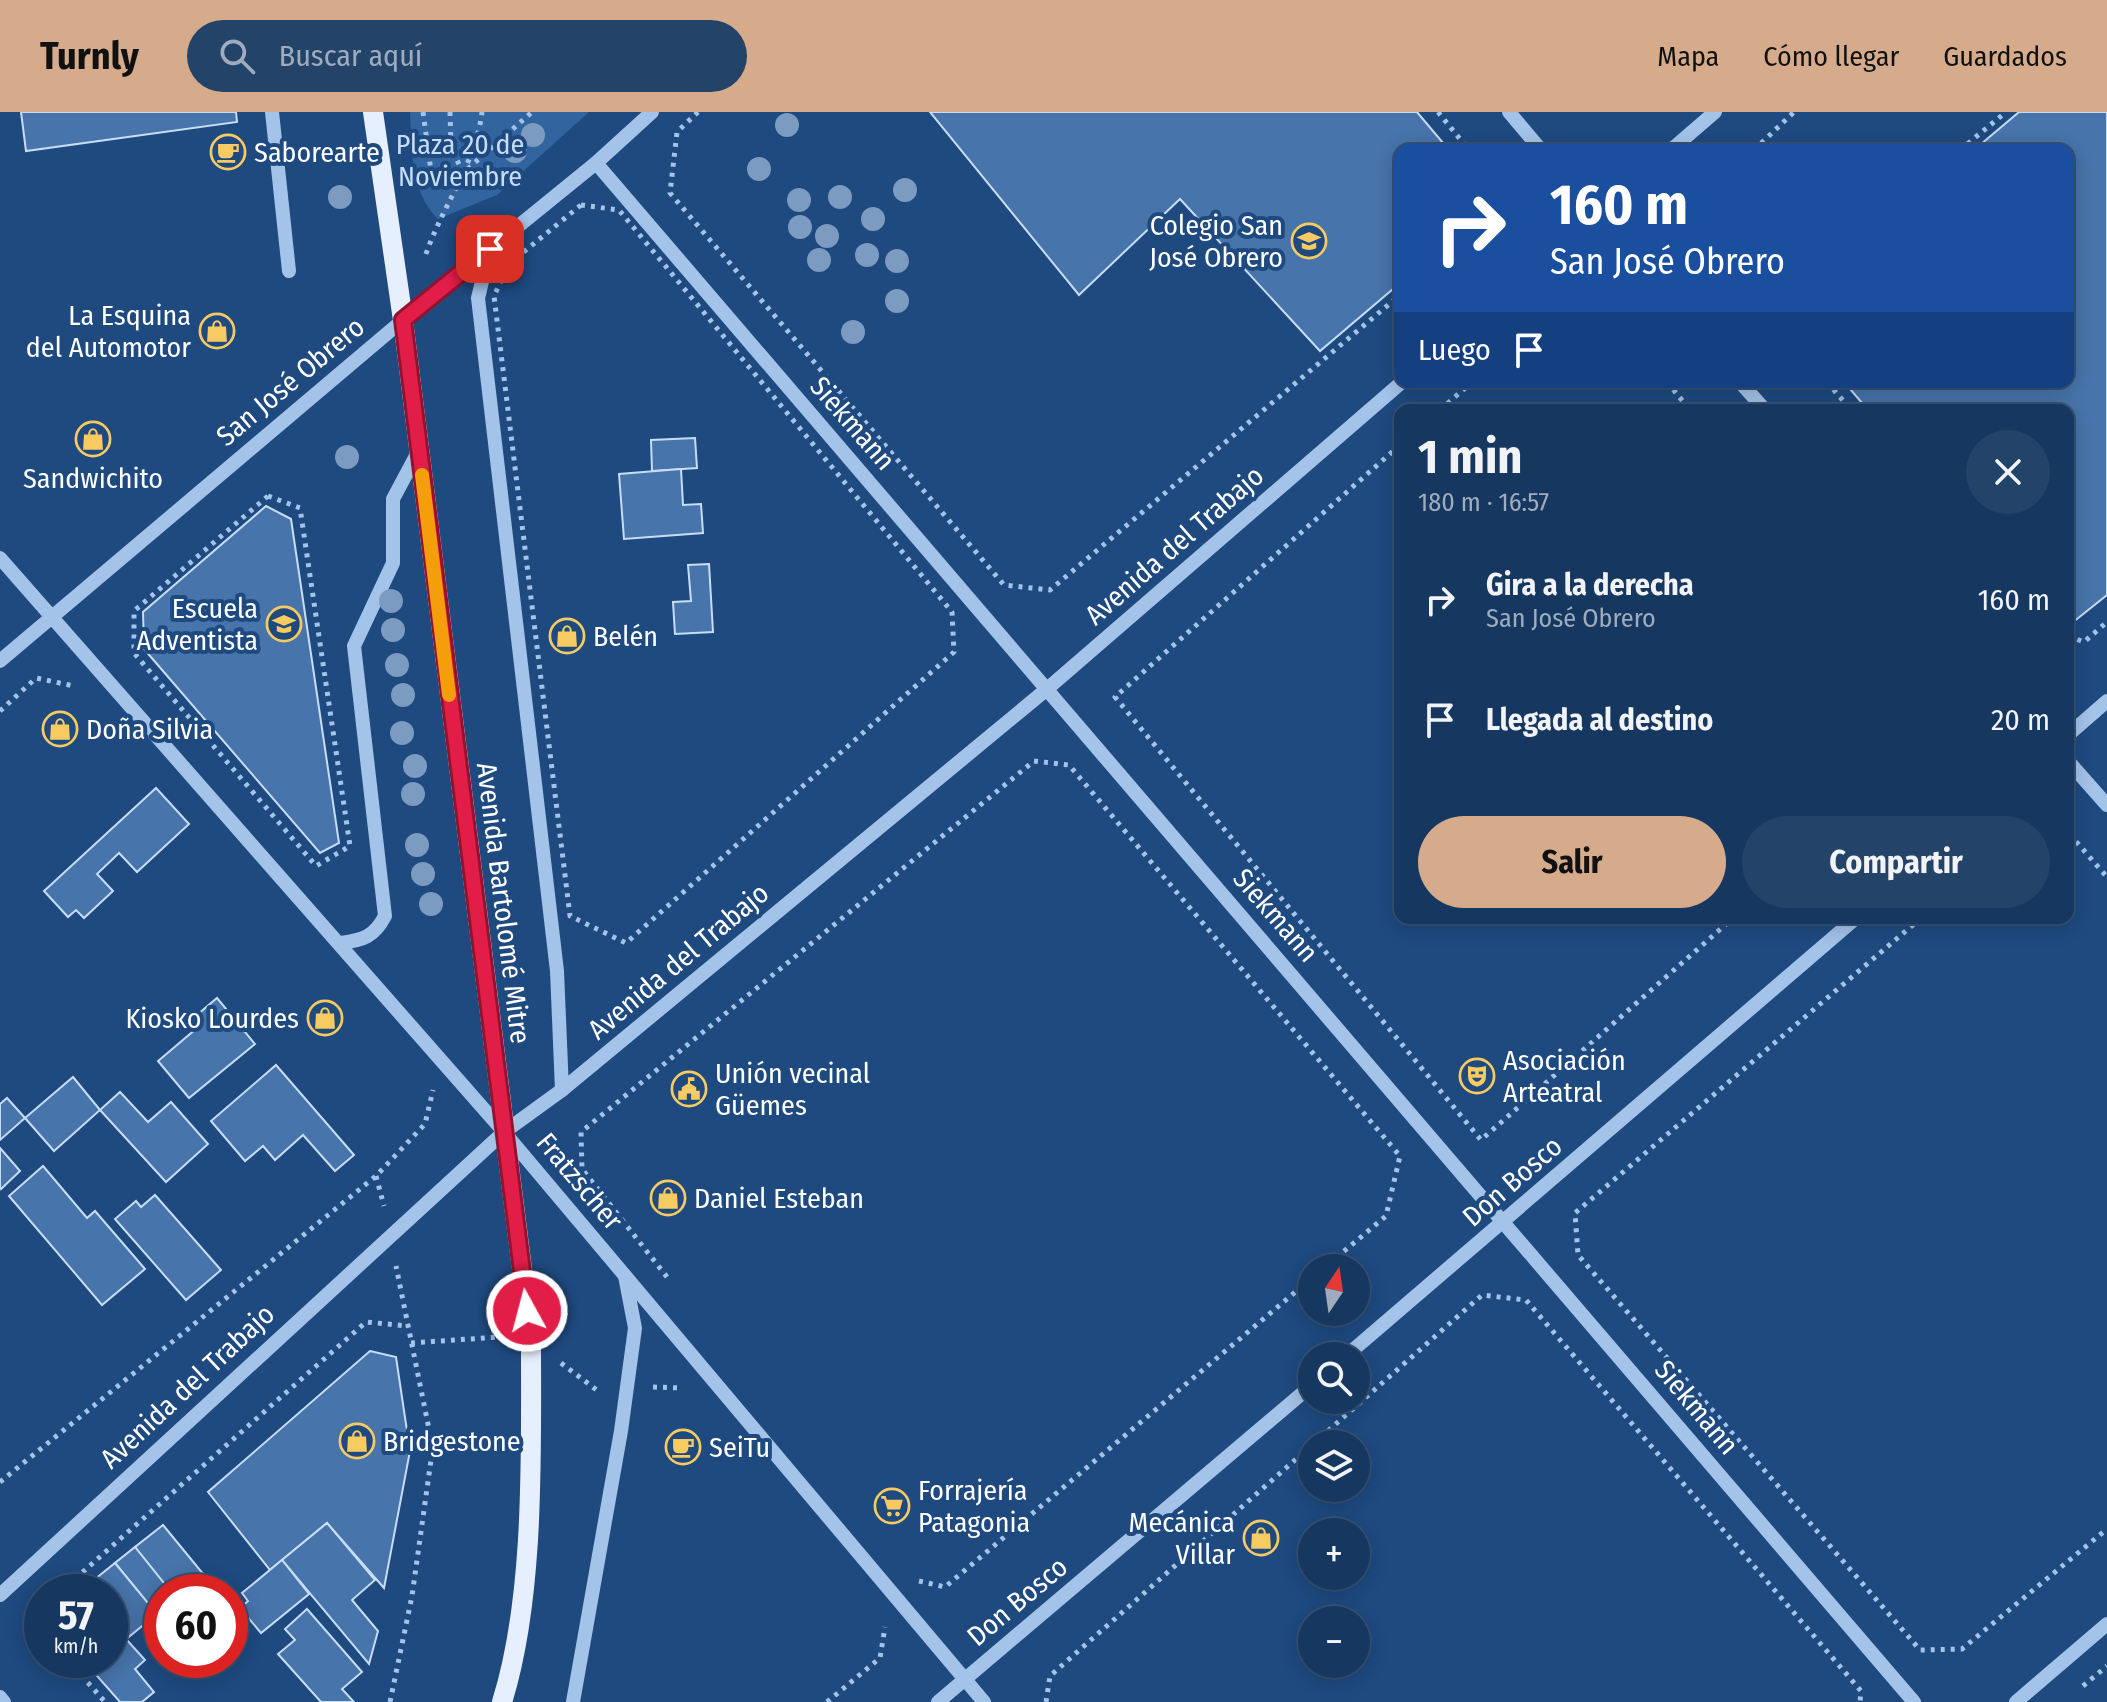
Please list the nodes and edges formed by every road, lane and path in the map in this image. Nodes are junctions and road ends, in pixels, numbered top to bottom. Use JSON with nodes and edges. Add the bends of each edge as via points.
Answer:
{"nodes":[{"id":1,"x":272,"y":112,"type":"edge"},
{"id":2,"x":373,"y":112,"type":"edge"},
{"id":3,"x":423,"y":112,"type":"edge"},
{"id":4,"x":450,"y":112,"type":"edge"},
{"id":5,"x":482,"y":112,"type":"edge"},
{"id":6,"x":532,"y":112,"type":"edge"},
{"id":7,"x":652,"y":112,"type":"edge"},
{"id":8,"x":698,"y":112,"type":"edge"},
{"id":9,"x":1438,"y":112,"type":"edge"},
{"id":10,"x":1509,"y":112,"type":"edge"},
{"id":11,"x":1715,"y":112,"type":"edge"},
{"id":12,"x":1794,"y":112,"type":"edge"},
{"id":13,"x":2006,"y":112,"type":"edge"},
{"id":14,"x":1988,"y":127,"type":"junction"},
{"id":15,"x":1991,"y":134,"type":"dead end"},
{"id":16,"x":1464,"y":144,"type":"edge"},
{"id":17,"x":1536,"y":144,"type":"edge"},
{"id":18,"x":1678,"y":144,"type":"edge"},
{"id":19,"x":1760,"y":144,"type":"edge"},
{"id":20,"x":1967,"y":144,"type":"edge"},
{"id":21,"x":596,"y":163,"type":"junction"},
{"id":22,"x":463,"y":173,"type":"junction"},
{"id":23,"x":433,"y":186,"type":"dead end"},
{"id":24,"x":490,"y":249,"type":"junction"},
{"id":25,"x":423,"y":262,"type":"dead end"},
{"id":26,"x":289,"y":271,"type":"dead end"},
{"id":27,"x":1394,"y":300,"type":"edge"},
{"id":28,"x":403,"y":320,"type":"junction"},
{"id":29,"x":1395,"y":388,"type":"edge"},
{"id":30,"x":1465,"y":388,"type":"edge"},
{"id":31,"x":1672,"y":388,"type":"edge"},
{"id":32,"x":1745,"y":388,"type":"edge"},
{"id":33,"x":1832,"y":388,"type":"edge"},
{"id":34,"x":1447,"y":404,"type":"edge"},
{"id":35,"x":1685,"y":404,"type":"edge"},
{"id":36,"x":1760,"y":404,"type":"edge"},
{"id":37,"x":1846,"y":404,"type":"edge"},
{"id":38,"x":419,"y":446,"type":"junction"},
{"id":39,"x":1394,"y":450,"type":"edge"},
{"id":40,"x":0,"y":558,"type":"edge"},
{"id":41,"x":52,"y":617,"type":"junction"},
{"id":42,"x":2107,"y":622,"type":"edge"},
{"id":43,"x":2074,"y":638,"type":"edge"},
{"id":44,"x":0,"y":661,"type":"edge"},
{"id":45,"x":76,"y":686,"type":"dead end"},
{"id":46,"x":1047,"y":689,"type":"junction"},
{"id":47,"x":2107,"y":701,"type":"edge"},
{"id":48,"x":0,"y":711,"type":"edge"},
{"id":49,"x":2074,"y":730,"type":"edge"},
{"id":50,"x":2074,"y":768,"type":"edge"},
{"id":51,"x":2107,"y":805,"type":"edge"},
{"id":52,"x":2074,"y":839,"type":"edge"},
{"id":53,"x":350,"y":846,"type":"joint"},
{"id":54,"x":2107,"y":877,"type":"edge"},
{"id":55,"x":1726,"y":924,"type":"edge"},
{"id":56,"x":1849,"y":924,"type":"edge"},
{"id":57,"x":1914,"y":924,"type":"edge"},
{"id":58,"x":341,"y":943,"type":"junction"},
{"id":59,"x":626,"y":943,"type":"joint"},
{"id":60,"x":423,"y":1078,"type":"dead end"},
{"id":61,"x":562,"y":1090,"type":"junction"},
{"id":62,"x":504,"y":1132,"type":"junction"},
{"id":63,"x":376,"y":1176,"type":"junction"},
{"id":64,"x":1504,"y":1222,"type":"junction"},
{"id":65,"x":392,"y":1233,"type":"junction"},
{"id":66,"x":1341,"y":1254,"type":"edge"},
{"id":67,"x":624,"y":1275,"type":"junction"},
{"id":68,"x":669,"y":1280,"type":"dead end"},
{"id":69,"x":1298,"y":1290,"type":"edge"},
{"id":70,"x":408,"y":1326,"type":"junction"},
{"id":71,"x":1363,"y":1342,"type":"edge"},
{"id":72,"x":1298,"y":1397,"type":"edge"},
{"id":73,"x":693,"y":1400,"type":"dead end"},
{"id":74,"x":651,"y":1401,"type":"dead end"},
{"id":75,"x":1328,"y":1430,"type":"edge"},
{"id":76,"x":1298,"y":1456,"type":"edge"},
{"id":77,"x":0,"y":1482,"type":"edge"},
{"id":78,"x":2107,"y":1529,"type":"edge"},
{"id":79,"x":80,"y":1574,"type":"edge"},
{"id":80,"x":904,"y":1577,"type":"dead end"},
{"id":81,"x":0,"y":1595,"type":"edge"},
{"id":82,"x":885,"y":1624,"type":"dead end"},
{"id":83,"x":2107,"y":1624,"type":"edge"},
{"id":84,"x":84,"y":1678,"type":"edge"},
{"id":85,"x":964,"y":1680,"type":"junction"},
{"id":86,"x":0,"y":1697,"type":"edge"},
{"id":87,"x":4,"y":1702,"type":"edge"},
{"id":88,"x":105,"y":1702,"type":"edge"},
{"id":89,"x":390,"y":1702,"type":"edge"},
{"id":90,"x":502,"y":1702,"type":"edge"},
{"id":91,"x":573,"y":1702,"type":"edge"},
{"id":92,"x":827,"y":1702,"type":"edge"},
{"id":93,"x":938,"y":1702,"type":"edge"},
{"id":94,"x":984,"y":1702,"type":"edge"},
{"id":95,"x":1046,"y":1702,"type":"edge"},
{"id":96,"x":1860,"y":1702,"type":"edge"},
{"id":97,"x":1914,"y":1702,"type":"edge"},
{"id":98,"x":2016,"y":1702,"type":"edge"}],
"edges":[{"from":1,"to":26,"type":"street"},
{"from":2,"to":28,"type":"main road","name":"Avenida Bartolomé Mitre"},
{"from":3,"to":23,"type":"path"},
{"from":4,"to":22,"type":"path","via":[[451,147]]},
{"from":5,"to":22,"type":"path"},
{"from":6,"to":22,"type":"path"},
{"from":7,"to":21,"type":"street","name":"San José Obrero"},
{"from":8,"to":27,"type":"path","via":[[677,132],[670,193],[1004,585],[1050,590]]},
{"from":9,"to":16,"type":"path"},
{"from":10,"to":17,"type":"street"},
{"from":11,"to":18,"type":"street"},
{"from":12,"to":19,"type":"path"},
{"from":13,"to":14,"type":"path"},
{"from":14,"to":15,"type":"path"},
{"from":14,"to":20,"type":"path"},
{"from":21,"to":24,"type":"street","name":"San José Obrero"},
{"from":21,"to":46,"type":"street","name":"Siekmann"},
{"from":22,"to":25,"type":"path"},
{"from":24,"to":28,"type":"street","name":"San José Obrero"},
{"from":24,"to":61,"type":"street","via":[[478,298],[557,971]]},
{"from":28,"to":38,"type":"main road","name":"Avenida Bartolomé Mitre"},
{"from":28,"to":41,"type":"street","name":"San José Obrero"},
{"from":29,"to":46,"type":"street","name":"Avenida del Trabajo"},
{"from":30,"to":34,"type":"path"},
{"from":31,"to":35,"type":"path"},
{"from":32,"to":36,"type":"street"},
{"from":33,"to":37,"type":"path"},
{"from":38,"to":58,"type":"street","via":[[393,499],[393,563],[354,646],[385,916],[377,931],[363,940]]},
{"from":38,"to":62,"type":"main road","name":"Avenida Bartolomé Mitre"},
{"from":39,"to":55,"type":"path","via":[[1115,697],[1481,1140]]},
{"from":40,"to":41,"type":"street","name":"Fratzscher"},
{"from":41,"to":44,"type":"street","name":"San José Obrero"},
{"from":41,"to":58,"type":"street","name":"Fratzscher"},
{"from":42,"to":43,"type":"path","via":[[2084,642]]},
{"from":45,"to":48,"type":"path","via":[[36,678]]},
{"from":46,"to":61,"type":"street","name":"Avenida del Trabajo"},
{"from":46,"to":64,"type":"street","name":"Siekmann"},
{"from":47,"to":49,"type":"street"},
{"from":50,"to":51,"type":"street"},
{"from":52,"to":54,"type":"path"},
{"from":53,"to":53,"type":"path","via":[[300,508],[268,496],[134,611],[134,653],[316,866]]},
{"from":56,"to":64,"type":"street","name":"Don Bosco"},
{"from":57,"to":78,"type":"path","via":[[1575,1213],[1578,1255],[1920,1650],[1962,1649]]},
{"from":58,"to":62,"type":"street","name":"Fratzscher"},
{"from":59,"to":59,"type":"path","via":[[954,652],[952,612],[619,210],[581,205],[509,264],[494,296],[570,916]]},
{"from":60,"to":63,"type":"path","via":[[433,1090],[425,1124]]},
{"from":61,"to":62,"type":"street","name":"Avenida del Trabajo"},
{"from":62,"to":65,"type":"street","name":"Avenida del Trabajo"},
{"from":62,"to":67,"type":"street","name":"Fratzscher"},
{"from":62,"to":90,"type":"main road","name":"Avenida Bartolomé Mitre","via":[[531,1341],[531,1444],[513,1666]]},
{"from":63,"to":65,"type":"path"},
{"from":63,"to":77,"type":"path"},
{"from":64,"to":71,"type":"street","name":"Don Bosco"},
{"from":64,"to":97,"type":"street","name":"Siekmann"},
{"from":65,"to":70,"type":"path"},
{"from":65,"to":81,"type":"street","name":"Avenida del Trabajo"},
{"from":66,"to":68,"type":"path","via":[[1386,1216],[1400,1156],[1069,765],[1034,761],[581,1132],[582,1169]]},
{"from":67,"to":85,"type":"street","name":"Fratzscher"},
{"from":67,"to":91,"type":"street","via":[[635,1328]]},
{"from":69,"to":80,"type":"path","via":[[945,1587]]},
{"from":70,"to":79,"type":"path","via":[[366,1322]]},
{"from":70,"to":89,"type":"path","via":[[431,1460]]},
{"from":72,"to":85,"type":"street","name":"Don Bosco"},
{"from":73,"to":74,"type":"path","via":[[682,1388],[653,1387]]},
{"from":75,"to":96,"type":"path","via":[[1482,1295],[1526,1300],[1861,1691]]},
{"from":76,"to":95,"type":"path","via":[[1050,1676]]},
{"from":82,"to":92,"type":"path","via":[[880,1658]]},
{"from":83,"to":98,"type":"street"},
{"from":84,"to":88,"type":"path"},
{"from":85,"to":93,"type":"street","name":"Don Bosco"},
{"from":85,"to":94,"type":"street","name":"Fratzscher"},
{"from":86,"to":87,"type":"street"}]}
